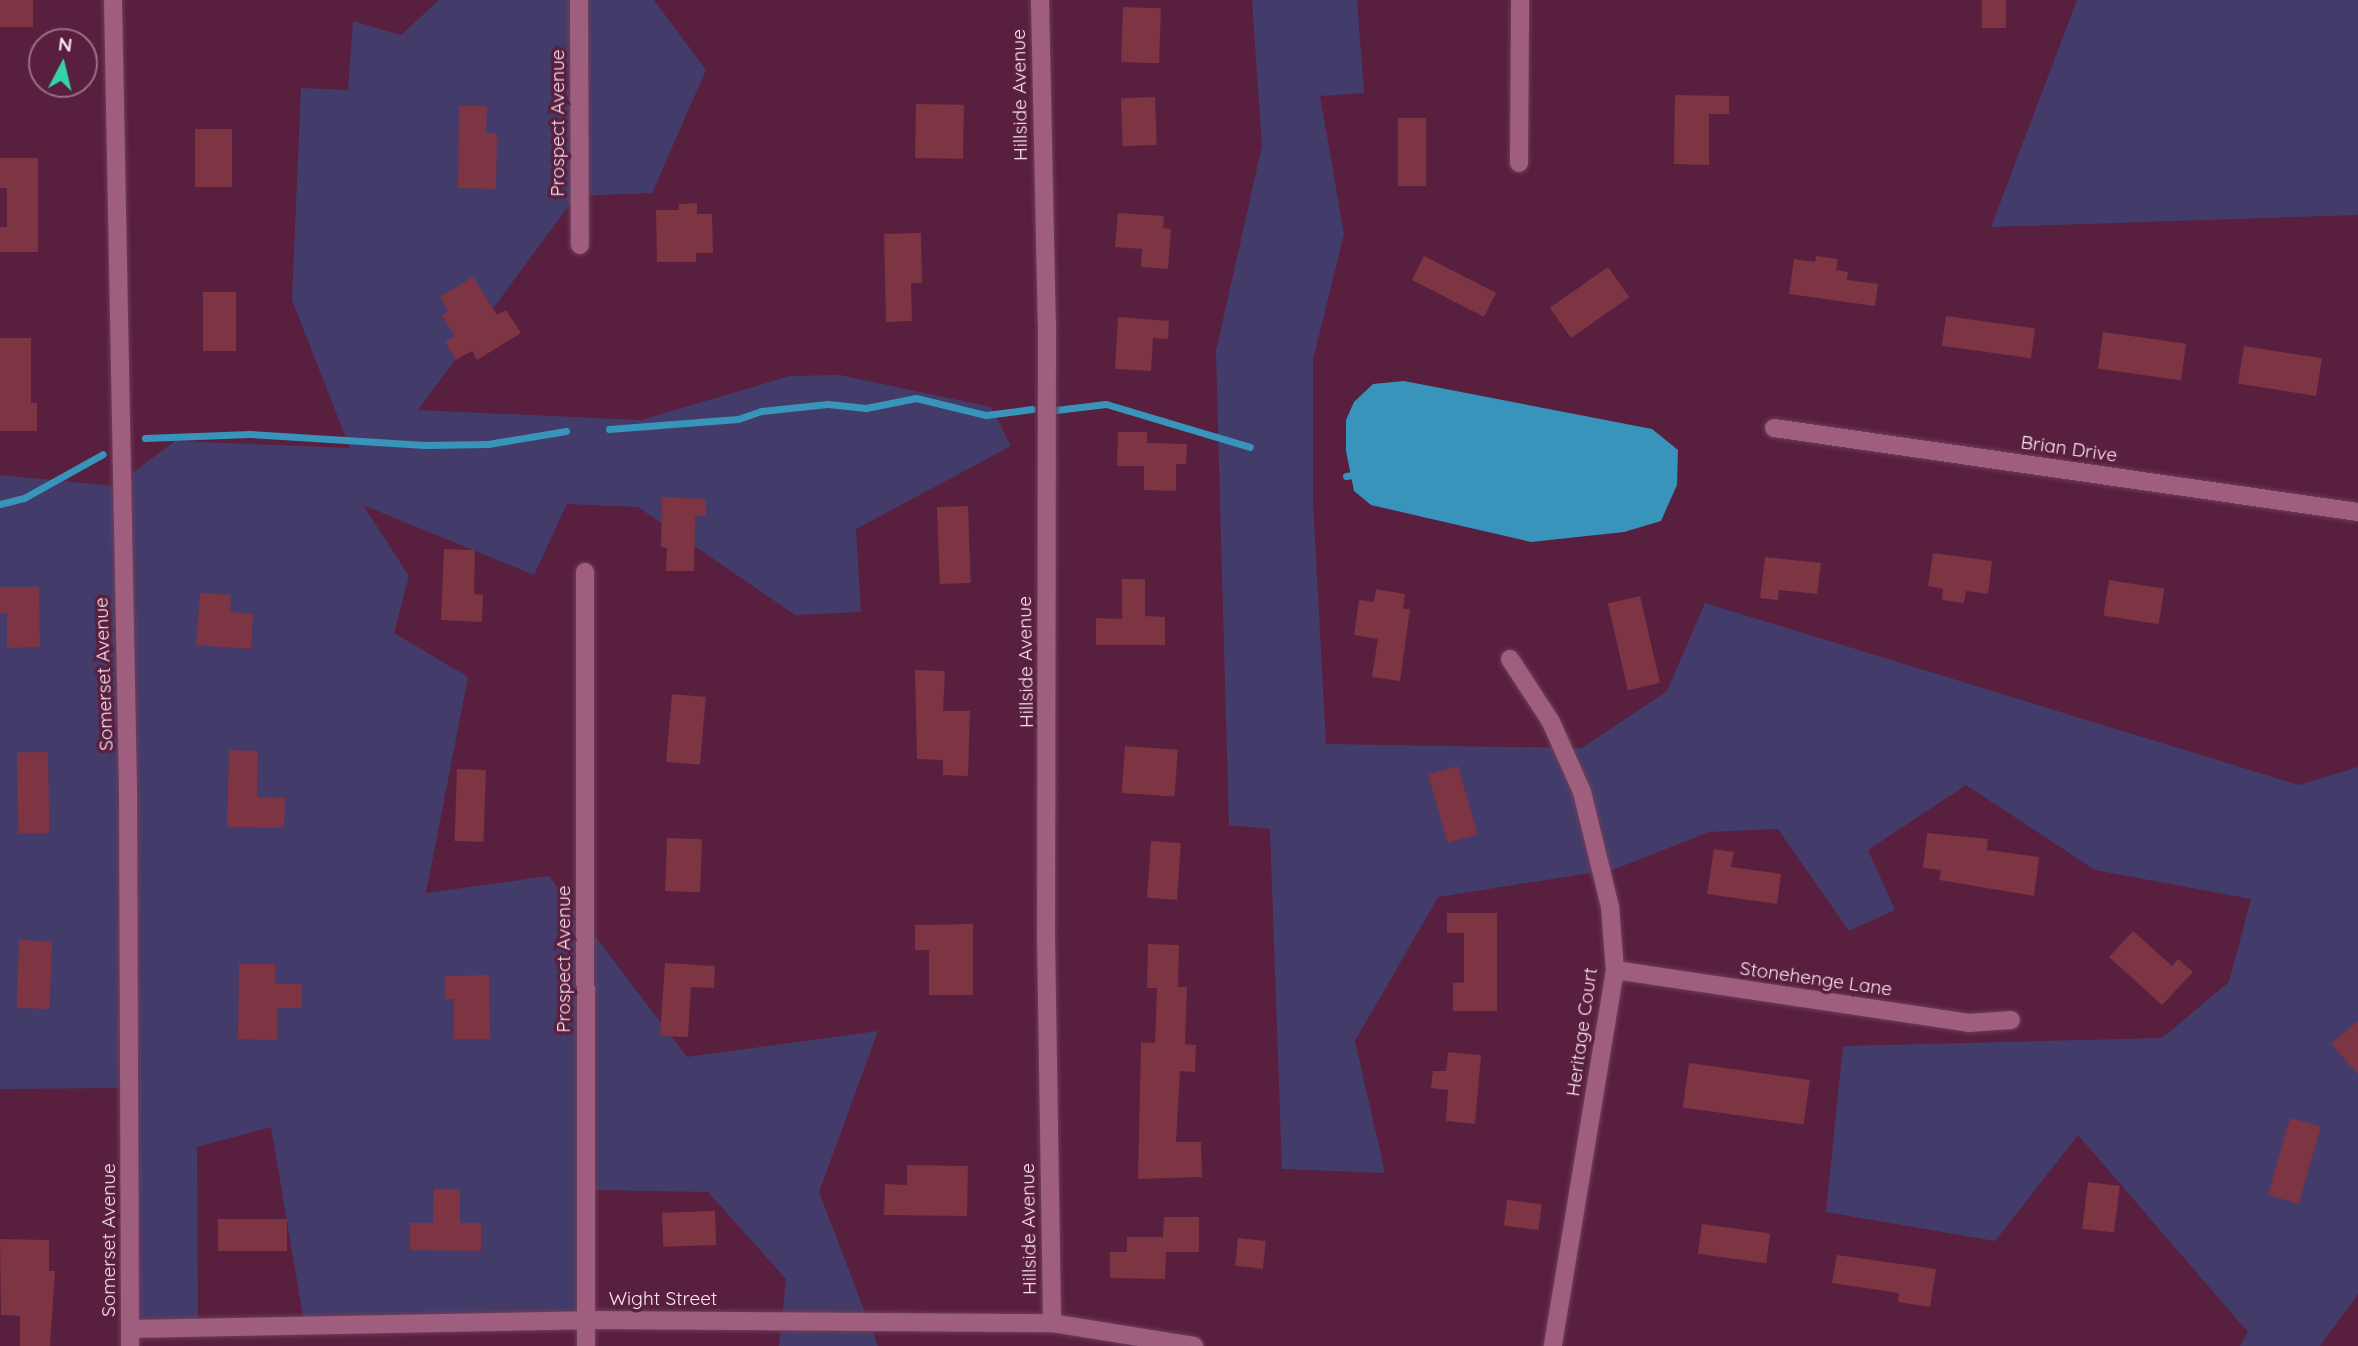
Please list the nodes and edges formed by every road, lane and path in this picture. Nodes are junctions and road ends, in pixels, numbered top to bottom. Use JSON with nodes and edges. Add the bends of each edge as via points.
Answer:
{"nodes":[{"id":1,"x":113,"y":0,"type":"edge"},
{"id":2,"x":579,"y":0,"type":"edge"},
{"id":3,"x":1040,"y":0,"type":"edge"},
{"id":4,"x":1520,"y":0,"type":"edge"},
{"id":5,"x":1519,"y":163,"type":"dead end"},
{"id":6,"x":580,"y":245,"type":"dead end"},
{"id":7,"x":1774,"y":428,"type":"dead end"},
{"id":8,"x":2358,"y":512,"type":"edge"},
{"id":9,"x":585,"y":572,"type":"dead end"},
{"id":10,"x":1510,"y":659,"type":"dead end"},
{"id":11,"x":1615,"y":970,"type":"junction"},
{"id":12,"x":2011,"y":1020,"type":"dead end"},
{"id":13,"x":586,"y":1320,"type":"junction"},
{"id":14,"x":1052,"y":1323,"type":"junction"},
{"id":15,"x":130,"y":1337,"type":"edge"},
{"id":16,"x":586,"y":1346,"type":"edge"},
{"id":17,"x":1195,"y":1346,"type":"edge"},
{"id":18,"x":1553,"y":1346,"type":"edge"}],
"edges":[{"from":1,"to":15,"type":"street","name":"Somerset Avenue","via":[[128,789]]},
{"from":2,"to":6,"type":"street","name":"Prospect Avenue"},
{"from":3,"to":14,"type":"street","name":"Hillside Avenue","via":[[1047,323],[1046,936]]},
{"from":4,"to":5,"type":"street"},
{"from":7,"to":8,"type":"street","name":"Brian Drive"},
{"from":9,"to":13,"type":"street","name":"Prospect Avenue"},
{"from":10,"to":11,"type":"street","name":"Heritage Court","via":[[1551,722],[1582,792],[1610,907]]},
{"from":11,"to":12,"type":"street","name":"Stonehenge Lane","via":[[1969,1023]]},
{"from":11,"to":18,"type":"street","name":"Heritage Court"},
{"from":13,"to":14,"type":"street","name":"Wight Street"},
{"from":13,"to":15,"type":"street","name":"Wight Street"},
{"from":13,"to":16,"type":"street","name":"Prospect Avenue"},
{"from":14,"to":17,"type":"street","name":"Wight Street"}]}
